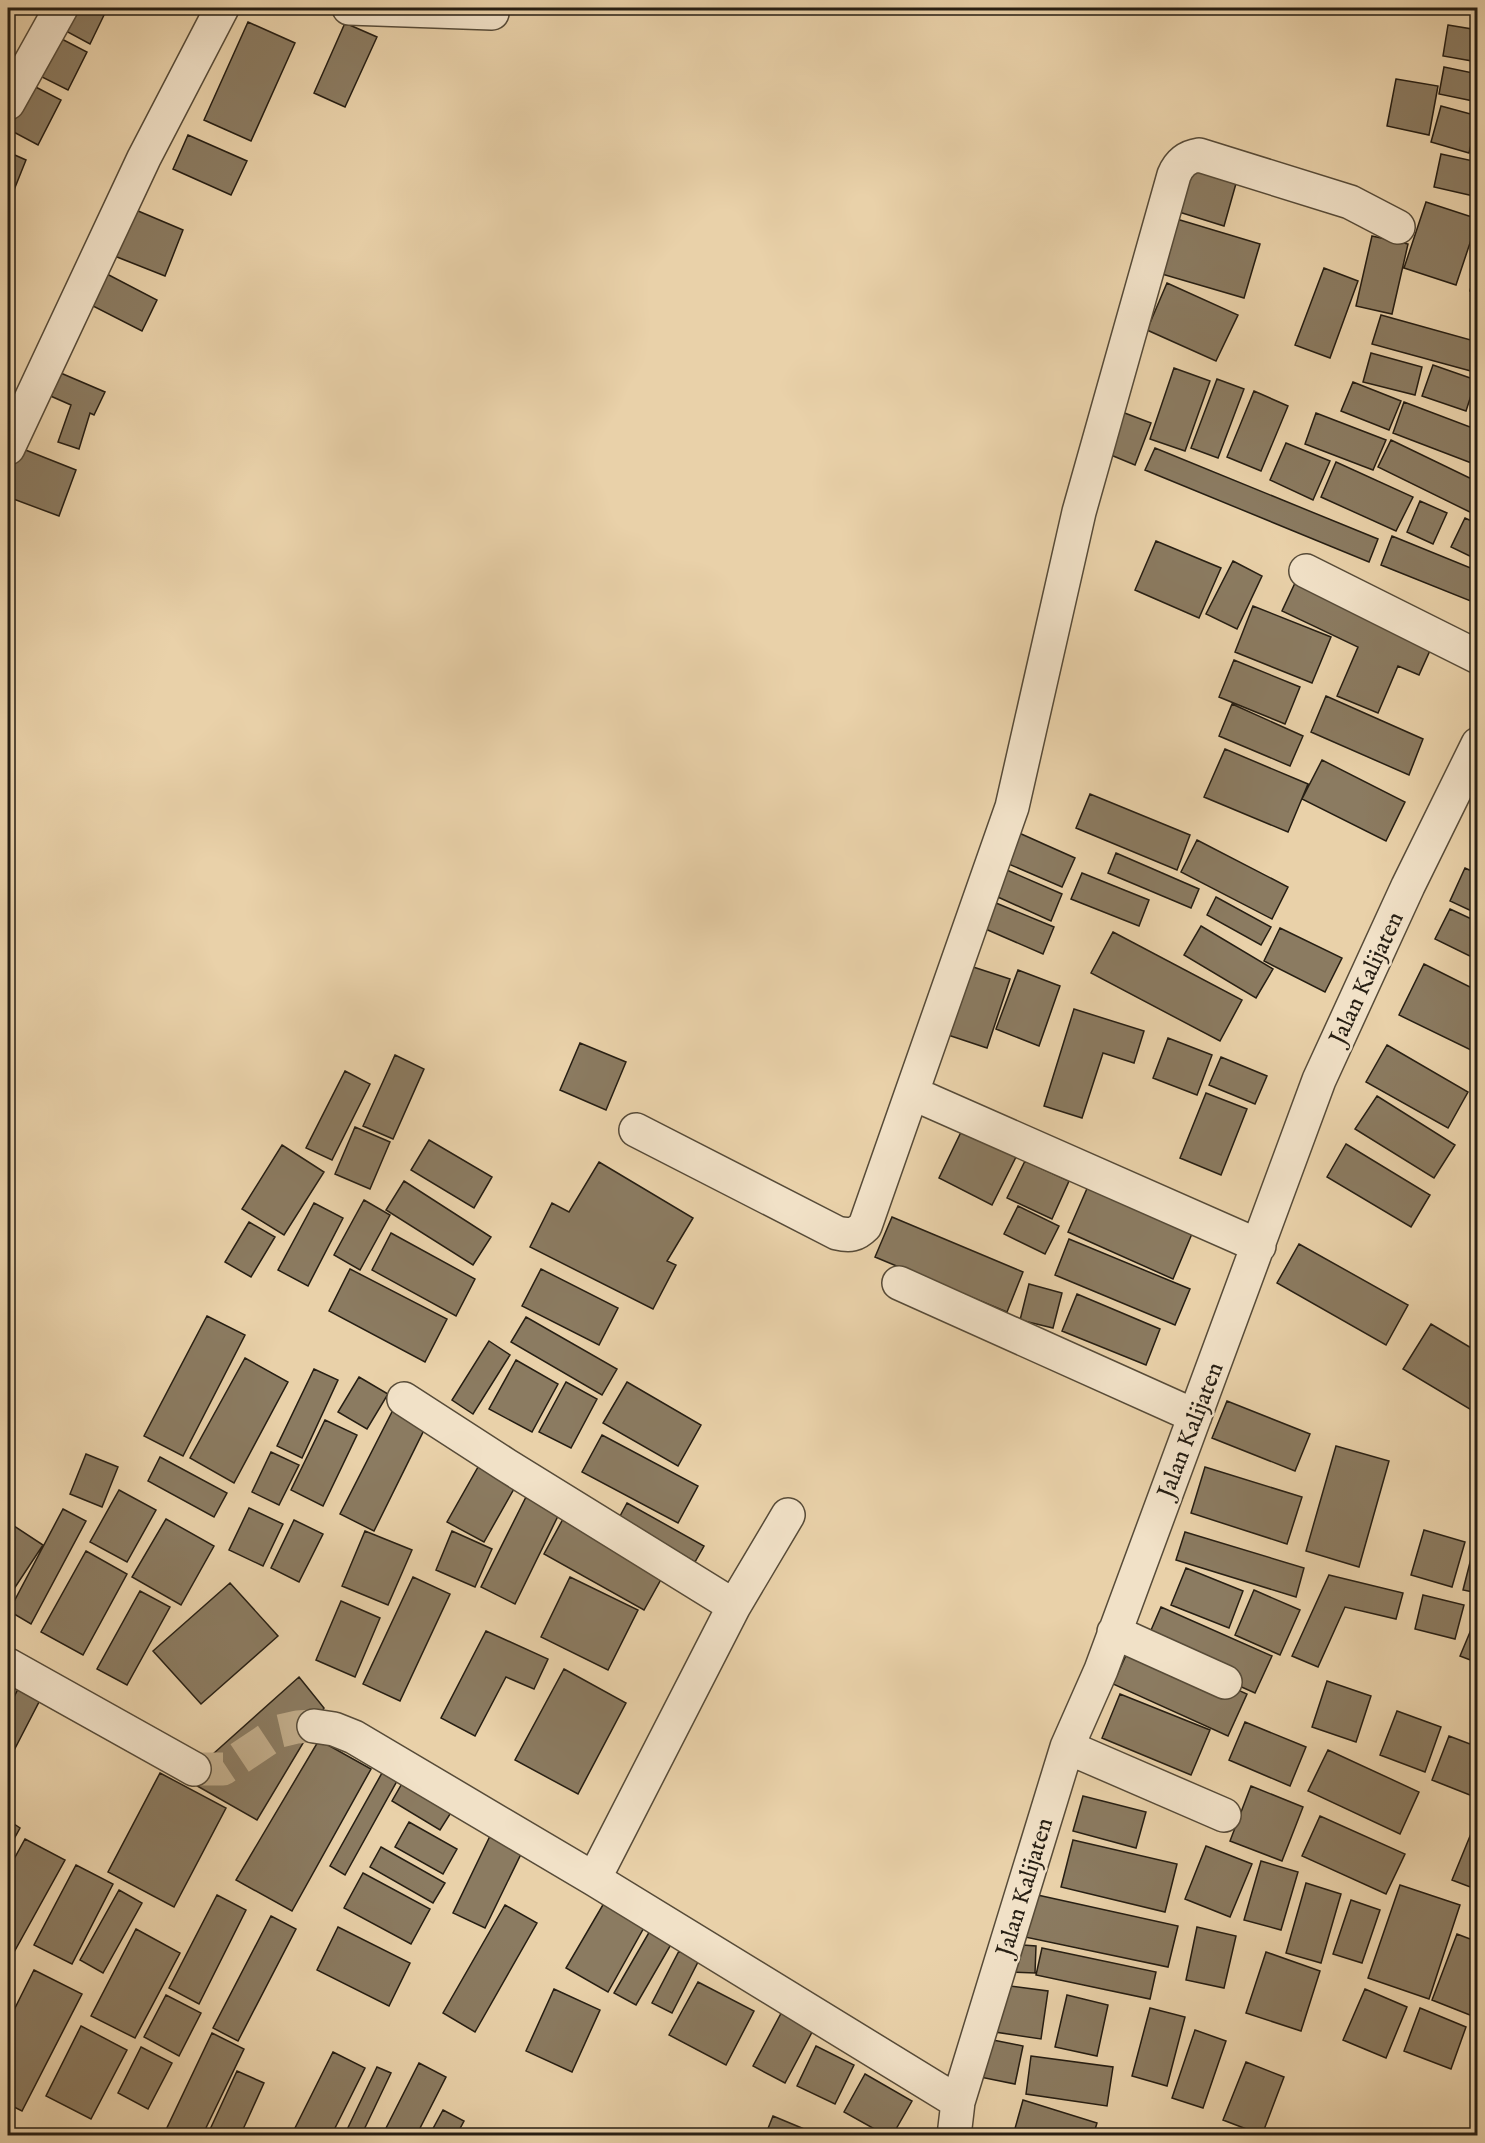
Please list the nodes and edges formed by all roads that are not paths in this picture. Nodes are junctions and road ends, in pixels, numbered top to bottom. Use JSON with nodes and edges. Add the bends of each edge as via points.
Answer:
{"nodes":[{"id":1,"x":61,"y":8,"type":"edge"},
{"id":2,"x":222,"y":8,"type":"edge"},
{"id":3,"x":348,"y":8,"type":"edge"},
{"id":4,"x":492,"y":13,"type":"dead end"},
{"id":5,"x":8,"y":103,"type":"edge"},
{"id":6,"x":1398,"y":227,"type":"dead end"},
{"id":7,"x":8,"y":448,"type":"edge"},
{"id":8,"x":1306,"y":571,"type":"dead end"},
{"id":9,"x":1478,"y":657,"type":"edge"},
{"id":10,"x":1478,"y":744,"type":"edge"},
{"id":11,"x":912,"y":1093,"type":"junction"},
{"id":12,"x":636,"y":1130,"type":"dead end"},
{"id":13,"x":1258,"y":1246,"type":"junction"},
{"id":14,"x":899,"y":1283,"type":"dead end"},
{"id":15,"x":404,"y":1398,"type":"dead end"},
{"id":16,"x":1195,"y":1416,"type":"junction"},
{"id":17,"x":788,"y":1515,"type":"dead end"},
{"id":18,"x":734,"y":1606,"type":"junction"},
{"id":19,"x":1114,"y":1632,"type":"junction"},
{"id":20,"x":8,"y":1665,"type":"edge"},
{"id":21,"x":1225,"y":1682,"type":"dead end"},
{"id":22,"x":314,"y":1726,"type":"tunnel mouth"},
{"id":23,"x":1067,"y":1747,"type":"junction"},
{"id":24,"x":194,"y":1769,"type":"tunnel mouth"},
{"id":25,"x":1224,"y":1815,"type":"dead end"},
{"id":26,"x":594,"y":1879,"type":"junction"},
{"id":27,"x":958,"y":2102,"type":"junction"},
{"id":28,"x":954,"y":2136,"type":"edge"}],
"edges":[{"from":1,"to":5,"type":"street"},
{"from":2,"to":7,"type":"street","via":[[144,158]]},
{"from":3,"to":4,"type":"street"},
{"from":6,"to":11,"type":"street","via":[[1350,202],[1199,154],[1178,165],[1079,512],[1012,807]]},
{"from":8,"to":9,"type":"street"},
{"from":10,"to":13,"type":"street","name":"Jalan Kalijaten","via":[[1319,1080]]},
{"from":11,"to":12,"type":"street","via":[[865,1226],[848,1235],[837,1233]]},
{"from":11,"to":13,"type":"street"},
{"from":13,"to":16,"type":"street","name":"Jalan Kalijaten"},
{"from":14,"to":16,"type":"street"},
{"from":15,"to":18,"type":"street"},
{"from":16,"to":19,"type":"street","name":"Jalan Kalijaten"},
{"from":17,"to":18,"type":"street"},
{"from":18,"to":26,"type":"street"},
{"from":19,"to":21,"type":"street"},
{"from":19,"to":23,"type":"street","name":"Jalan Kalijaten"},
{"from":20,"to":24,"type":"street"},
{"from":22,"to":26,"type":"street","via":[[354,1737]]},
{"from":23,"to":25,"type":"street"},
{"from":23,"to":27,"type":"street","name":"Jalan Kalijaten"},
{"from":26,"to":27,"type":"street"},
{"from":27,"to":28,"type":"street","name":"Jalan Kalijaten"}]}
